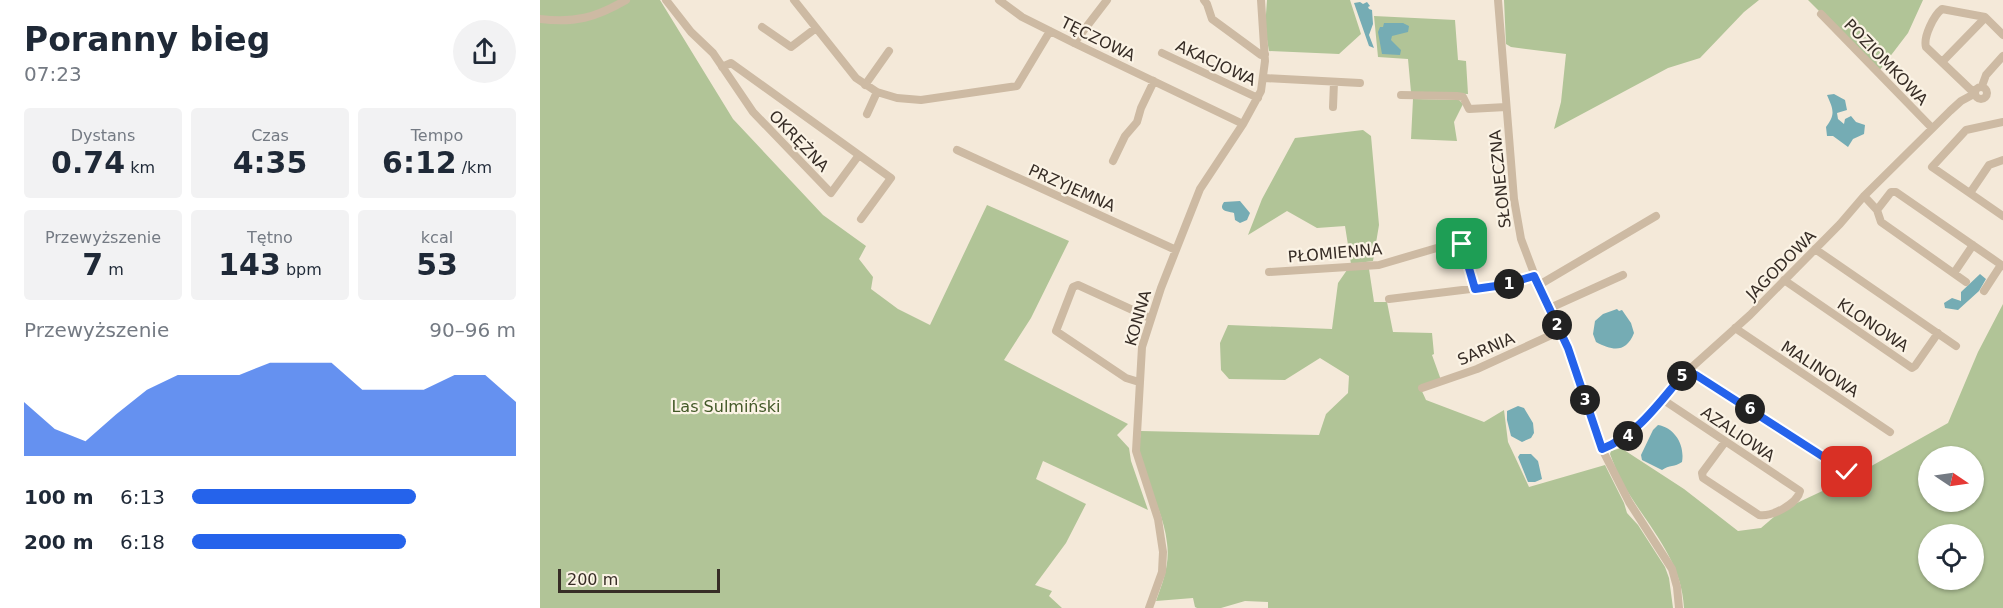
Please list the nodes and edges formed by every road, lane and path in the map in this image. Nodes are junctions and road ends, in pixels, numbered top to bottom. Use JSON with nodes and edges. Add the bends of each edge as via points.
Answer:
{"nodes":[{"id":1,"x":626,"y":0,"type":"edge"},
{"id":2,"x":666,"y":0,"type":"edge"},
{"id":3,"x":794,"y":0,"type":"edge"},
{"id":4,"x":999,"y":0,"type":"edge"},
{"id":5,"x":1107,"y":0,"type":"edge"},
{"id":6,"x":1204,"y":0,"type":"edge"},
{"id":7,"x":1261,"y":0,"type":"edge"},
{"id":8,"x":1498,"y":0,"type":"edge"},
{"id":9,"x":1821,"y":14,"type":"dead end"},
{"id":10,"x":1983,"y":17,"type":"junction"},
{"id":11,"x":540,"y":19,"type":"edge"},
{"id":12,"x":762,"y":27,"type":"dead end"},
{"id":13,"x":816,"y":28,"type":"junction"},
{"id":14,"x":1050,"y":31,"type":"junction"},
{"id":15,"x":2003,"y":35,"type":"edge"},
{"id":16,"x":1074,"y":43,"type":"junction"},
{"id":17,"x":889,"y":51,"type":"dead end"},
{"id":18,"x":1162,"y":53,"type":"dead end"},
{"id":19,"x":1265,"y":54,"type":"junction"},
{"id":20,"x":2002,"y":58,"type":"edge"},
{"id":21,"x":1942,"y":62,"type":"junction"},
{"id":22,"x":722,"y":67,"type":"junction"},
{"id":23,"x":1264,"y":78,"type":"junction"},
{"id":24,"x":1154,"y":81,"type":"junction"},
{"id":25,"x":1334,"y":82,"type":"junction"},
{"id":26,"x":1360,"y":83,"type":"dead end"},
{"id":27,"x":866,"y":85,"type":"junction"},
{"id":28,"x":1977,"y":90,"type":"junction"},
{"id":29,"x":877,"y":92,"type":"junction"},
{"id":30,"x":1401,"y":95,"type":"dead end"},
{"id":31,"x":1258,"y":98,"type":"junction"},
{"id":32,"x":1333,"y":107,"type":"dead end"},
{"id":33,"x":1506,"y":107,"type":"junction"},
{"id":34,"x":867,"y":114,"type":"dead end"},
{"id":35,"x":2003,"y":122,"type":"edge"},
{"id":36,"x":1243,"y":124,"type":"junction"},
{"id":37,"x":1932,"y":128,"type":"junction"},
{"id":38,"x":957,"y":150,"type":"dead end"},
{"id":39,"x":859,"y":155,"type":"junction"},
{"id":40,"x":2003,"y":160,"type":"edge"},
{"id":41,"x":1113,"y":161,"type":"dead end"},
{"id":42,"x":1970,"y":193,"type":"junction"},
{"id":43,"x":1864,"y":196,"type":"junction"},
{"id":44,"x":1877,"y":210,"type":"junction"},
{"id":45,"x":1656,"y":216,"type":"dead end"},
{"id":46,"x":2003,"y":216,"type":"edge"},
{"id":47,"x":861,"y":219,"type":"dead end"},
{"id":48,"x":1973,"y":245,"type":"junction"},
{"id":49,"x":1815,"y":249,"type":"junction"},
{"id":50,"x":1176,"y":250,"type":"junction"},
{"id":51,"x":2002,"y":266,"type":"edge"},
{"id":52,"x":1269,"y":272,"type":"dead end"},
{"id":53,"x":1954,"y":273,"type":"junction"},
{"id":54,"x":1623,"y":275,"type":"dead end"},
{"id":55,"x":1534,"y":276,"type":"junction"},
{"id":56,"x":1784,"y":280,"type":"junction"},
{"id":57,"x":1966,"y":282,"type":"dead end"},
{"id":58,"x":1539,"y":285,"type":"junction"},
{"id":59,"x":1475,"y":289,"type":"junction"},
{"id":60,"x":1984,"y":291,"type":"dead end"},
{"id":61,"x":1389,"y":299,"type":"dead end"},
{"id":62,"x":1550,"y":308,"type":"junction"},
{"id":63,"x":1150,"y":318,"type":"junction"},
{"id":64,"x":1735,"y":328,"type":"junction"},
{"id":65,"x":1560,"y":331,"type":"junction"},
{"id":66,"x":1938,"y":333,"type":"junction"},
{"id":67,"x":1956,"y":346,"type":"dead end"},
{"id":68,"x":1682,"y":376,"type":"junction"},
{"id":69,"x":1139,"y":382,"type":"junction"},
{"id":70,"x":1422,"y":388,"type":"dead end"},
{"id":71,"x":1662,"y":399,"type":"junction"},
{"id":72,"x":1890,"y":432,"type":"dead end"},
{"id":73,"x":1725,"y":442,"type":"junction"},
{"id":74,"x":1602,"y":449,"type":"junction"},
{"id":75,"x":1848,"y":477,"type":"dead end"},
{"id":76,"x":1149,"y":608,"type":"edge"},
{"id":77,"x":1679,"y":608,"type":"edge"}],
"edges":[{"from":1,"to":11,"type":"street","via":[[586,18]]},
{"from":2,"to":22,"type":"street","name":"OKRĘŻNA"},
{"from":3,"to":13,"type":"street"},
{"from":4,"to":14,"type":"street","name":"TĘCZOWA"},
{"from":5,"to":16,"type":"street"},
{"from":6,"to":19,"type":"street","via":[[1212,19],[1261,55]]},
{"from":7,"to":19,"type":"street","name":"KONNA"},
{"from":8,"to":33,"type":"street","name":"SŁONECZNA"},
{"from":9,"to":37,"type":"street","name":"POZIOMKOWA"},
{"from":10,"to":15,"type":"street"},
{"from":10,"to":21,"type":"street"},
{"from":10,"to":21,"type":"street","via":[[1939,11],[1924,44]]},
{"from":12,"to":13,"type":"street","via":[[791,47]]},
{"from":13,"to":27,"type":"street"},
{"from":14,"to":16,"type":"street","name":"TĘCZOWA"},
{"from":14,"to":29,"type":"street","via":[[1017,86],[921,100]]},
{"from":16,"to":24,"type":"street","name":"TĘCZOWA"},
{"from":17,"to":27,"type":"street"},
{"from":18,"to":31,"type":"street","name":"AKACJOWA"},
{"from":19,"to":23,"type":"street","name":"KONNA"},
{"from":20,"to":28,"type":"street","name":"JAGODOWA"},
{"from":21,"to":28,"type":"street","via":[[1970,89]]},
{"from":22,"to":39,"type":"street","name":"OKRĘŻNA","via":[[731,63]]},
{"from":22,"to":39,"type":"street","name":"OKRĘŻNA","via":[[753,112],[831,193]]},
{"from":23,"to":25,"type":"street"},
{"from":23,"to":31,"type":"street","name":"KONNA"},
{"from":24,"to":36,"type":"street","name":"TĘCZOWA"},
{"from":24,"to":41,"type":"street","via":[[1137,122]]},
{"from":25,"to":26,"type":"street"},
{"from":25,"to":32,"type":"street"},
{"from":27,"to":29,"type":"street"},
{"from":28,"to":37,"type":"street","name":"JAGODOWA"},
{"from":29,"to":34,"type":"street"},
{"from":30,"to":33,"type":"street","via":[[1463,97],[1469,109]]},
{"from":31,"to":36,"type":"street","name":"KONNA"},
{"from":33,"to":55,"type":"street","name":"SŁONECZNA","via":[[1517,225]]},
{"from":35,"to":42,"type":"street","via":[[1965,130],[1933,166]]},
{"from":36,"to":50,"type":"street","name":"KONNA","via":[[1200,189]]},
{"from":37,"to":43,"type":"street","name":"JAGODOWA"},
{"from":38,"to":50,"type":"street","name":"PRZYJEMNA"},
{"from":39,"to":47,"type":"street","name":"OKRĘŻNA","via":[[891,178]]},
{"from":40,"to":42,"type":"street","via":[[1989,165]]},
{"from":42,"to":46,"type":"street"},
{"from":43,"to":44,"type":"street"},
{"from":43,"to":49,"type":"street","name":"JAGODOWA"},
{"from":44,"to":48,"type":"street","via":[[1891,192],[1896,192]]},
{"from":44,"to":53,"type":"street","via":[[1881,222]]},
{"from":45,"to":58,"type":"street"},
{"from":48,"to":51,"type":"street"},
{"from":48,"to":53,"type":"street"},
{"from":49,"to":56,"type":"street","name":"JAGODOWA"},
{"from":49,"to":66,"type":"street","name":"KLONOWA"},
{"from":50,"to":63,"type":"street","name":"KONNA"},
{"from":51,"to":60,"type":"street"},
{"from":52,"to":59,"type":"street","name":"PŁOMIENNA","via":[[1379,265],[1457,242],[1462,244]]},
{"from":53,"to":57,"type":"street"},
{"from":54,"to":62,"type":"street"},
{"from":55,"to":58,"type":"street","name":"SŁONECZNA"},
{"from":55,"to":59,"type":"street"},
{"from":56,"to":64,"type":"street","name":"JAGODOWA"},
{"from":56,"to":66,"type":"street","name":"KLONOWA","via":[[1911,368]]},
{"from":58,"to":62,"type":"street","name":"SŁONECZNA"},
{"from":59,"to":61,"type":"street"},
{"from":62,"to":65,"type":"street","name":"SŁONECZNA"},
{"from":63,"to":69,"type":"street","name":"KONNA"},
{"from":63,"to":69,"type":"street","via":[[1078,285],[1073,287],[1056,331],[1126,378]]},
{"from":64,"to":68,"type":"street","name":"JAGODOWA"},
{"from":64,"to":72,"type":"street","name":"MALINOWA"},
{"from":65,"to":70,"type":"street","name":"SARNIA","via":[[1477,369]]},
{"from":65,"to":74,"type":"street","name":"SŁONECZNA"},
{"from":66,"to":67,"type":"street","name":"KLONOWA"},
{"from":68,"to":71,"type":"street","name":"JAGODOWA"},
{"from":68,"to":75,"type":"street","via":[[1686,379],[1699,375],[1847,472]]},
{"from":69,"to":76,"type":"street","name":"KONNA","via":[[1136,451],[1158,519],[1163,552],[1158,586]]},
{"from":71,"to":73,"type":"street","name":"AZALIOWA"},
{"from":71,"to":74,"type":"street","name":"JAGODOWA","via":[[1633,431]]},
{"from":73,"to":73,"type":"street","name":"AZALIOWA","via":[[1800,491],[1798,496],[1784,507],[1760,515],[1703,478],[1702,473]]},
{"from":74,"to":77,"type":"street","name":"SŁONECZNA","via":[[1629,502],[1672,569]]}]}
